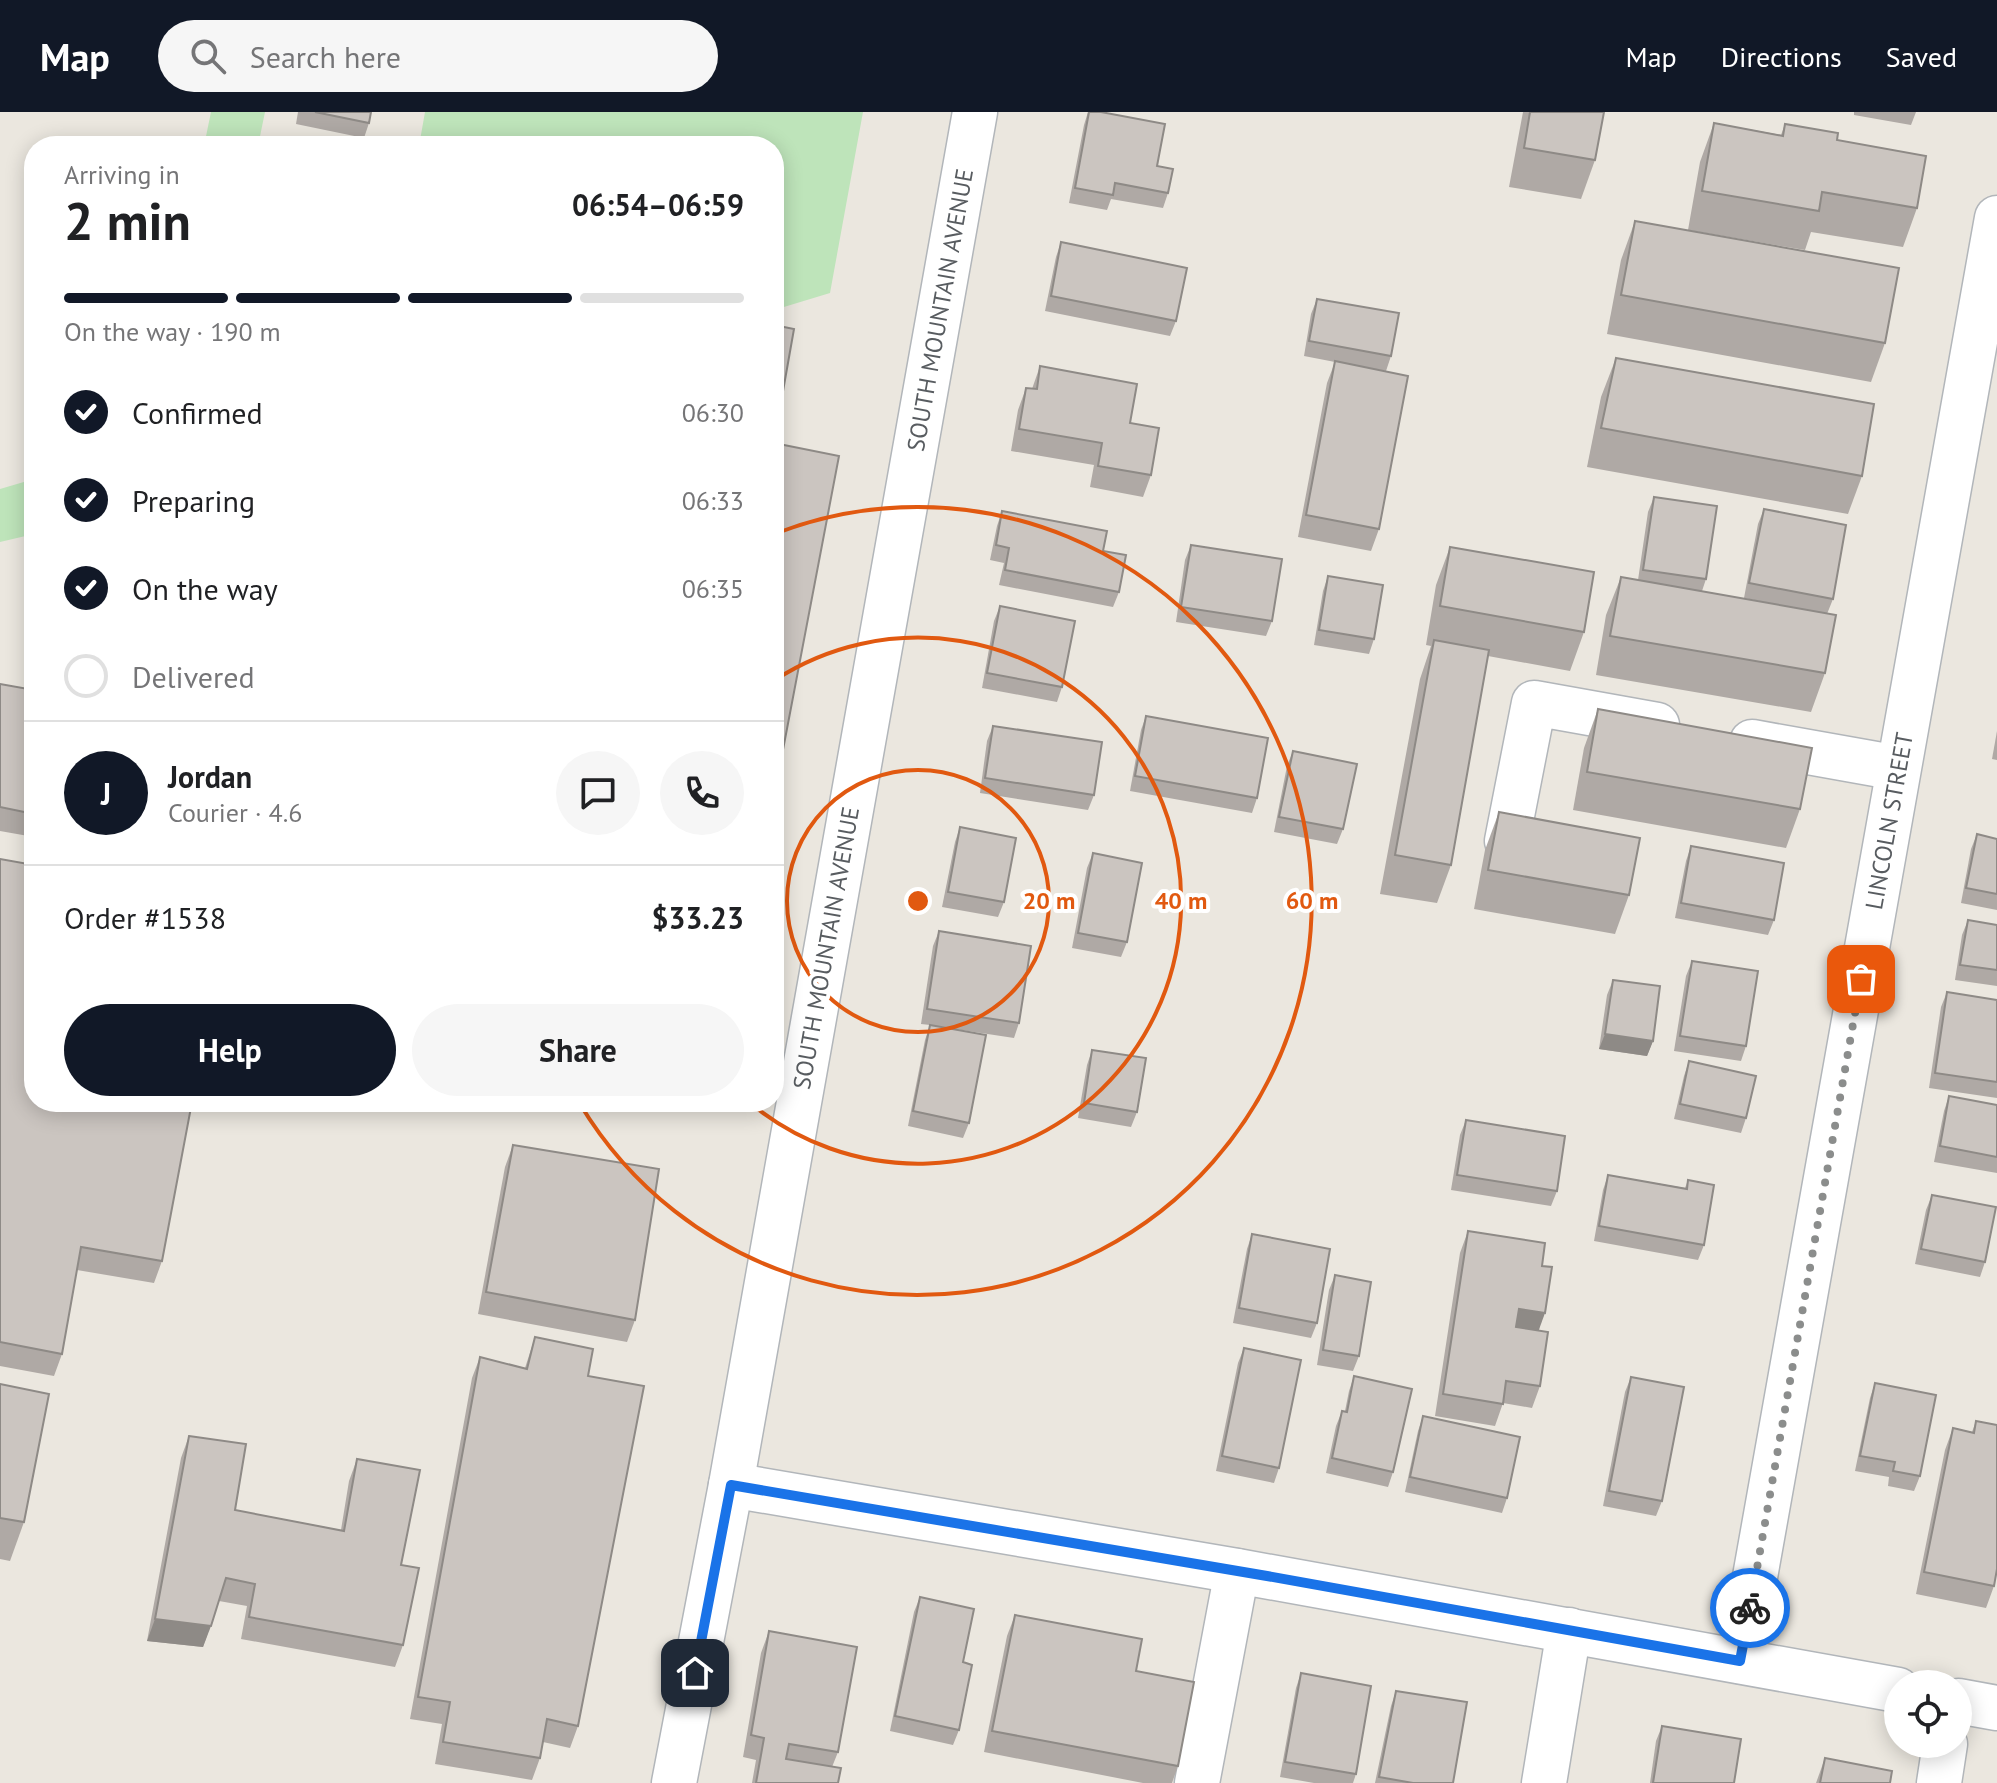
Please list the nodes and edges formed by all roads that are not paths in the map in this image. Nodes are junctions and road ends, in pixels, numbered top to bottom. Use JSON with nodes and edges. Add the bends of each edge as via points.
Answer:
{"nodes":[{"id":1,"x":975,"y":112,"type":"edge"},
{"id":2,"x":1997,"y":218,"type":"edge"},
{"id":3,"x":1898,"y":768,"type":"junction"},
{"id":4,"x":1507,"y":841,"type":"edge"},
{"id":5,"x":731,"y":1485,"type":"junction"},
{"id":6,"x":1237,"y":1571,"type":"junction"},
{"id":7,"x":1569,"y":1630,"type":"junction"},
{"id":8,"x":1740,"y":1661,"type":"junction"},
{"id":9,"x":1884,"y":1687,"type":"edge"},
{"id":10,"x":1972,"y":1704,"type":"edge"},
{"id":11,"x":1997,"y":1708,"type":"edge"},
{"id":12,"x":1943,"y":1758,"type":"edge"},
{"id":13,"x":674,"y":1783,"type":"edge"},
{"id":14,"x":1197,"y":1783,"type":"edge"},
{"id":15,"x":1544,"y":1783,"type":"edge"},
{"id":16,"x":1939,"y":1783,"type":"edge"}],
"edges":[{"from":1,"to":5,"type":"street","name":"SOUTH MOUNTAIN AVENUE"},
{"from":2,"to":3,"type":"street","name":"LINCOLN STREET"},
{"from":3,"to":4,"type":"street","via":[[1534,703]]},
{"from":3,"to":8,"type":"street","name":"LINCOLN STREET"},
{"from":5,"to":6,"type":"street"},
{"from":5,"to":13,"type":"street","name":"SOUTH MOUNTAIN AVENUE"},
{"from":6,"to":7,"type":"street"},
{"from":6,"to":14,"type":"street"},
{"from":7,"to":8,"type":"street"},
{"from":7,"to":15,"type":"street"},
{"from":8,"to":9,"type":"street"},
{"from":10,"to":11,"type":"street"},
{"from":12,"to":16,"type":"street"}]}
